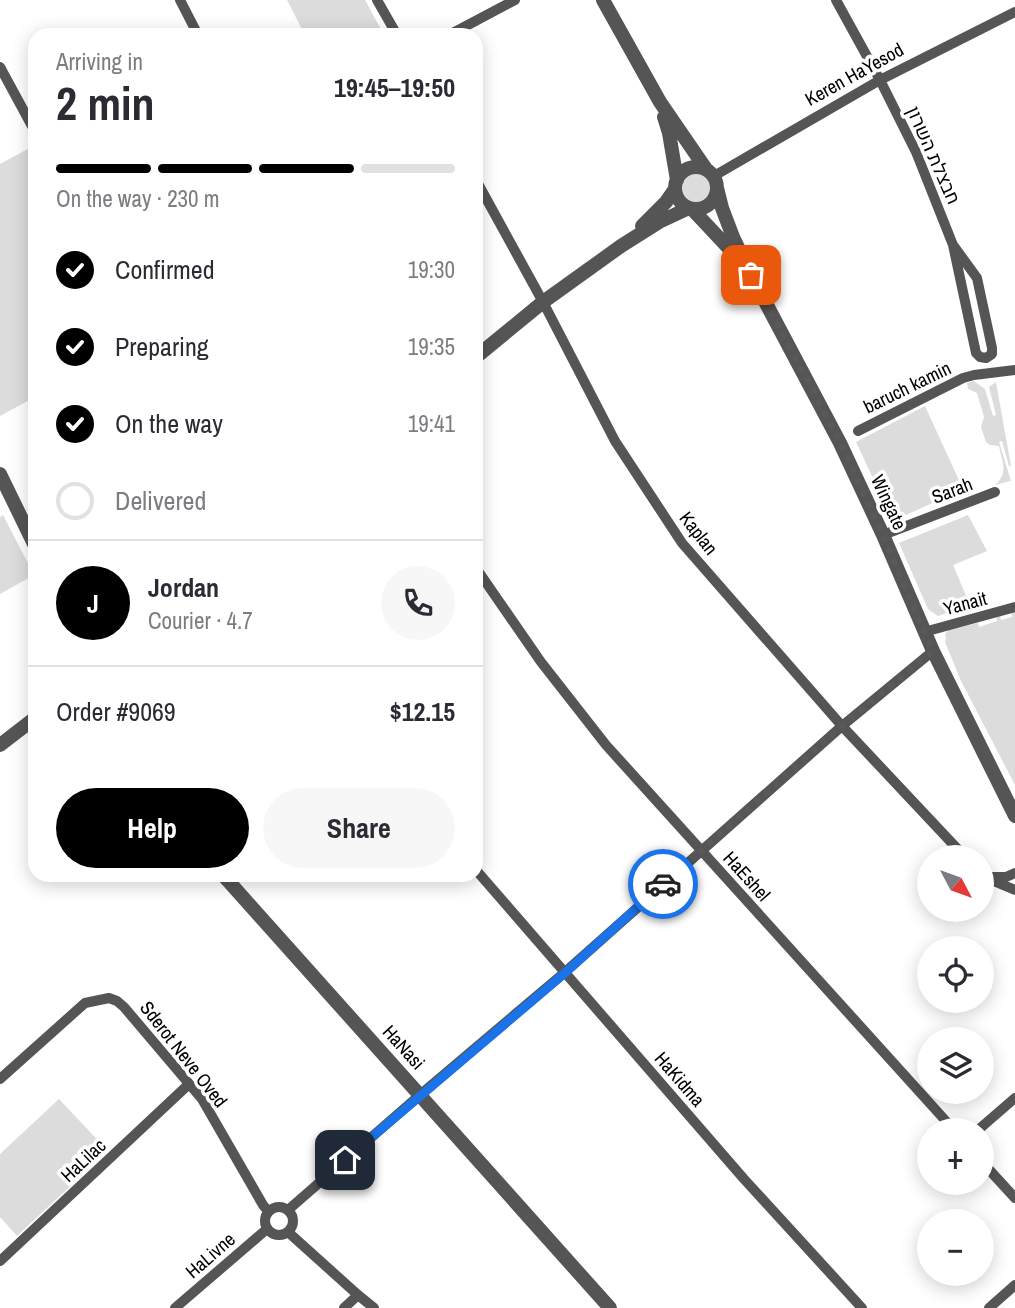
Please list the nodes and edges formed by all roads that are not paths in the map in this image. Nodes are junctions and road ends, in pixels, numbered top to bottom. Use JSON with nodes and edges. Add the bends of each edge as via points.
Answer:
{"nodes":[{"id":1,"x":180,"y":0,"type":"edge"},
{"id":2,"x":377,"y":0,"type":"edge"},
{"id":3,"x":515,"y":0,"type":"edge"},
{"id":4,"x":603,"y":0,"type":"edge"},
{"id":5,"x":836,"y":0,"type":"edge"},
{"id":6,"x":1015,"y":12,"type":"edge"},
{"id":7,"x":194,"y":28,"type":"edge"},
{"id":8,"x":393,"y":28,"type":"edge"},
{"id":9,"x":462,"y":28,"type":"edge"},
{"id":10,"x":0,"y":67,"type":"edge"},
{"id":11,"x":880,"y":80,"type":"junction"},
{"id":12,"x":660,"y":103,"type":"junction"},
{"id":13,"x":28,"y":118,"type":"edge"},
{"id":14,"x":712,"y":178,"type":"junction"},
{"id":15,"x":676,"y":184,"type":"junction"},
{"id":16,"x":483,"y":193,"type":"edge"},
{"id":17,"x":690,"y":209,"type":"junction"},
{"id":18,"x":953,"y":245,"type":"junction"},
{"id":19,"x":621,"y":246,"type":"junction"},
{"id":20,"x":751,"y":275,"type":"junction"},
{"id":21,"x":543,"y":302,"type":"junction"},
{"id":22,"x":483,"y":351,"type":"edge"},
{"id":23,"x":1015,"y":370,"type":"edge"},
{"id":24,"x":858,"y":431,"type":"dead end"},
{"id":25,"x":0,"y":474,"type":"edge"},
{"id":26,"x":995,"y":492,"type":"dead end"},
{"id":27,"x":28,"y":532,"type":"edge"},
{"id":28,"x":883,"y":536,"type":"junction"},
{"id":29,"x":483,"y":578,"type":"edge"},
{"id":30,"x":1015,"y":607,"type":"edge"},
{"id":31,"x":924,"y":632,"type":"junction"},
{"id":32,"x":933,"y":651,"type":"junction"},
{"id":33,"x":28,"y":723,"type":"edge"},
{"id":34,"x":842,"y":726,"type":"junction"},
{"id":35,"x":0,"y":745,"type":"edge"},
{"id":36,"x":1001,"y":788,"type":"junction"},
{"id":37,"x":1015,"y":810,"type":"edge"},
{"id":38,"x":1015,"y":816,"type":"edge"},
{"id":39,"x":954,"y":845,"type":"edge"},
{"id":40,"x":701,"y":850,"type":"junction"},
{"id":41,"x":1015,"y":873,"type":"edge"},
{"id":42,"x":994,"y":877,"type":"edge"},
{"id":43,"x":483,"y":878,"type":"edge"},
{"id":44,"x":229,"y":882,"type":"edge"},
{"id":45,"x":994,"y":882,"type":"edge"},
{"id":46,"x":1015,"y":890,"type":"edge"},
{"id":47,"x":565,"y":973,"type":"junction"},
{"id":48,"x":0,"y":1079,"type":"edge"},
{"id":49,"x":189,"y":1084,"type":"junction"},
{"id":50,"x":421,"y":1094,"type":"junction"},
{"id":51,"x":1015,"y":1098,"type":"edge"},
{"id":52,"x":943,"y":1118,"type":"edge"},
{"id":53,"x":992,"y":1118,"type":"edge"},
{"id":54,"x":994,"y":1175,"type":"edge"},
{"id":55,"x":1015,"y":1198,"type":"edge"},
{"id":56,"x":288,"y":1210,"type":"junction"},
{"id":57,"x":268,"y":1211,"type":"junction"},
{"id":58,"x":267,"y":1229,"type":"junction"},
{"id":59,"x":288,"y":1232,"type":"junction"},
{"id":60,"x":0,"y":1261,"type":"edge"},
{"id":61,"x":1015,"y":1285,"type":"edge"},
{"id":62,"x":358,"y":1296,"type":"junction"},
{"id":63,"x":176,"y":1308,"type":"edge"},
{"id":64,"x":344,"y":1308,"type":"edge"},
{"id":65,"x":374,"y":1308,"type":"edge"},
{"id":66,"x":610,"y":1308,"type":"edge"},
{"id":67,"x":862,"y":1308,"type":"edge"},
{"id":68,"x":989,"y":1308,"type":"edge"}],
"edges":[{"from":1,"to":7,"type":"street"},
{"from":2,"to":8,"type":"street"},
{"from":3,"to":9,"type":"street"},
{"from":4,"to":12,"type":"street","name":"Wingate"},
{"from":5,"to":11,"type":"street","name":"חבצלת השרון"},
{"from":6,"to":11,"type":"street","name":"Keren HaYesod"},
{"from":10,"to":13,"type":"street"},
{"from":11,"to":14,"type":"street","name":"Keren HaYesod"},
{"from":11,"to":18,"type":"street","name":"חבצלת השרון","via":[[916,152]]},
{"from":12,"to":14,"type":"street","name":"Wingate"},
{"from":12,"to":15,"type":"street","name":"Wingate"},
{"from":14,"to":15,"type":"street","via":[[694,167],[682,172]]},
{"from":14,"to":17,"type":"street","via":[[717,194],[710,205]]},
{"from":14,"to":20,"type":"street","name":"Wingate"},
{"from":15,"to":17,"type":"street","via":[[679,201]]},
{"from":15,"to":19,"type":"street","via":[[666,202]]},
{"from":16,"to":21,"type":"street","name":"Kaplan"},
{"from":17,"to":19,"type":"street"},
{"from":17,"to":20,"type":"street","name":"Wingate"},
{"from":18,"to":18,"type":"street","name":"חבצלת השרון","via":[[976,354],[986,358],[992,348],[977,278]]},
{"from":19,"to":21,"type":"street"},
{"from":20,"to":28,"type":"street","name":"Wingate","via":[[841,443]]},
{"from":21,"to":22,"type":"street"},
{"from":21,"to":34,"type":"street","name":"Kaplan","via":[[615,441],[682,543]]},
{"from":23,"to":24,"type":"street","name":"baruch kamin","via":[[963,378]]},
{"from":25,"to":27,"type":"street"},
{"from":26,"to":28,"type":"street","name":"Sarah"},
{"from":28,"to":31,"type":"street","name":"Wingate"},
{"from":29,"to":40,"type":"street","name":"HaEshel","via":[[598,735]]},
{"from":30,"to":31,"type":"street","name":"Yanait"},
{"from":31,"to":32,"type":"street","name":"Wingate"},
{"from":32,"to":34,"type":"street"},
{"from":32,"to":36,"type":"street","name":"Wingate"},
{"from":33,"to":35,"type":"street"},
{"from":34,"to":39,"type":"street","name":"Kaplan"},
{"from":34,"to":40,"type":"street"},
{"from":36,"to":37,"type":"street","name":"Wingate"},
{"from":36,"to":38,"type":"street","name":"Wingate"},
{"from":40,"to":47,"type":"street"},
{"from":40,"to":52,"type":"street","name":"HaEshel"},
{"from":41,"to":42,"type":"street"},
{"from":43,"to":47,"type":"street","name":"HaKidma"},
{"from":44,"to":50,"type":"street","name":"HaNasi"},
{"from":45,"to":46,"type":"street"},
{"from":47,"to":50,"type":"street"},
{"from":47,"to":67,"type":"street","name":"HaKidma"},
{"from":48,"to":49,"type":"street","name":"Sderot Neve Oved","via":[[85,1003],[109,998],[124,1007]]},
{"from":49,"to":57,"type":"street","name":"Sderot Neve Oved"},
{"from":49,"to":60,"type":"street","name":"HaLilac"},
{"from":50,"to":56,"type":"street"},
{"from":50,"to":66,"type":"street","name":"HaNasi"},
{"from":51,"to":53,"type":"street"},
{"from":54,"to":55,"type":"street"},
{"from":56,"to":57,"type":"street","via":[[280,1206]]},
{"from":56,"to":59,"type":"street","via":[[293,1220]]},
{"from":57,"to":58,"type":"street"},
{"from":58,"to":59,"type":"street","via":[[279,1235]]},
{"from":58,"to":63,"type":"street","name":"HaLivne"},
{"from":59,"to":62,"type":"street"},
{"from":61,"to":68,"type":"street"},
{"from":62,"to":64,"type":"street"},
{"from":62,"to":65,"type":"street"}]}
